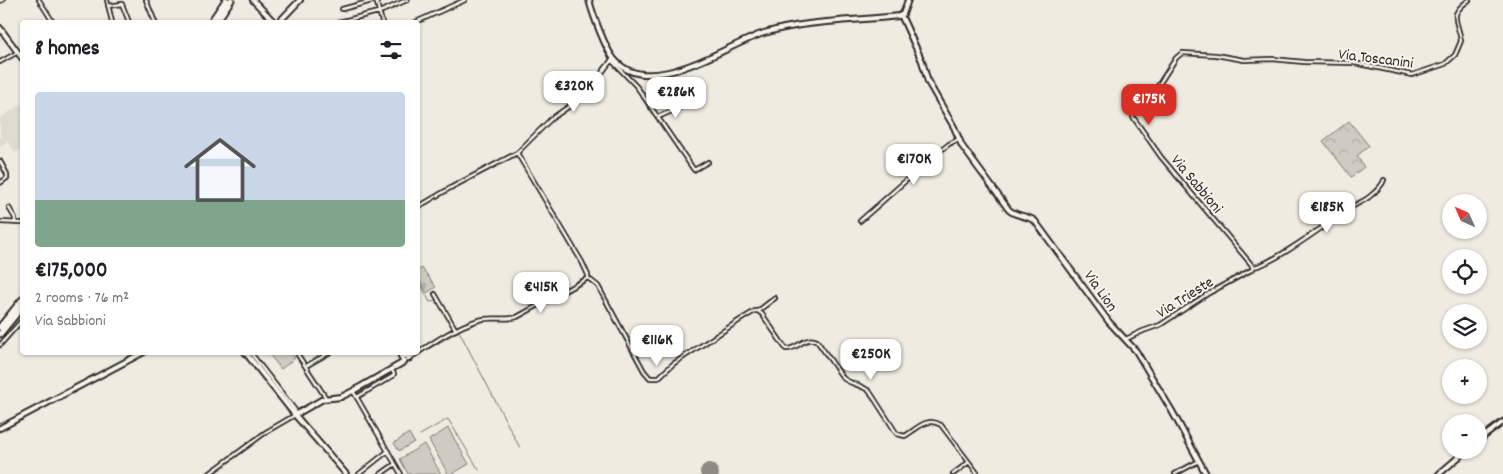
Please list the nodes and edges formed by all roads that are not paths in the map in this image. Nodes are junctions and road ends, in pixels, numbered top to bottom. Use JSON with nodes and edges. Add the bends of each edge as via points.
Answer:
{"nodes":[{"id":1,"x":39,"y":0,"type":"edge"},
{"id":2,"x":107,"y":0,"type":"edge"},
{"id":3,"x":146,"y":0,"type":"edge"},
{"id":4,"x":226,"y":0,"type":"edge"},
{"id":5,"x":231,"y":0,"type":"edge"},
{"id":6,"x":253,"y":0,"type":"edge"},
{"id":7,"x":300,"y":0,"type":"edge"},
{"id":8,"x":376,"y":0,"type":"edge"},
{"id":9,"x":407,"y":0,"type":"edge"},
{"id":10,"x":465,"y":0,"type":"edge"},
{"id":11,"x":589,"y":0,"type":"edge"},
{"id":12,"x":908,"y":0,"type":"edge"},
{"id":13,"x":1469,"y":0,"type":"edge"},
{"id":14,"x":108,"y":6,"type":"junction"},
{"id":15,"x":342,"y":9,"type":"dead end"},
{"id":16,"x":380,"y":11,"type":"junction"},
{"id":17,"x":901,"y":15,"type":"junction"},
{"id":18,"x":52,"y":20,"type":"edge"},
{"id":19,"x":112,"y":20,"type":"edge"},
{"id":20,"x":128,"y":20,"type":"edge"},
{"id":21,"x":154,"y":20,"type":"edge"},
{"id":22,"x":212,"y":20,"type":"edge"},
{"id":23,"x":217,"y":20,"type":"edge"},
{"id":24,"x":270,"y":20,"type":"edge"},
{"id":25,"x":283,"y":20,"type":"edge"},
{"id":26,"x":346,"y":20,"type":"edge"},
{"id":27,"x":382,"y":20,"type":"edge"},
{"id":28,"x":420,"y":20,"type":"edge"},
{"id":29,"x":0,"y":28,"type":"edge"},
{"id":30,"x":18,"y":52,"type":"junction"},
{"id":31,"x":20,"y":55,"type":"edge"},
{"id":32,"x":612,"y":59,"type":"junction"},
{"id":33,"x":1286,"y":60,"type":"joint"},
{"id":34,"x":0,"y":62,"type":"edge"},
{"id":35,"x":618,"y":66,"type":"junction"},
{"id":36,"x":688,"y":104,"type":"dead end"},
{"id":37,"x":658,"y":117,"type":"junction"},
{"id":38,"x":959,"y":139,"type":"junction"},
{"id":39,"x":517,"y":153,"type":"junction"},
{"id":40,"x":0,"y":161,"type":"edge"},
{"id":41,"x":708,"y":162,"type":"dead end"},
{"id":42,"x":1384,"y":180,"type":"dead end"},
{"id":43,"x":0,"y":183,"type":"edge"},
{"id":44,"x":420,"y":206,"type":"edge"},
{"id":45,"x":9,"y":208,"type":"dead end"},
{"id":46,"x":0,"y":222,"type":"edge"},
{"id":47,"x":860,"y":222,"type":"dead end"},
{"id":48,"x":15,"y":223,"type":"junction"},
{"id":49,"x":20,"y":223,"type":"edge"},
{"id":50,"x":1253,"y":268,"type":"junction"},
{"id":51,"x":588,"y":278,"type":"junction"},
{"id":52,"x":435,"y":294,"type":"dead end"},
{"id":53,"x":775,"y":298,"type":"dead end"},
{"id":54,"x":20,"y":302,"type":"edge"},
{"id":55,"x":20,"y":309,"type":"edge"},
{"id":56,"x":758,"y":311,"type":"junction"},
{"id":57,"x":20,"y":322,"type":"edge"},
{"id":58,"x":0,"y":327,"type":"edge"},
{"id":59,"x":456,"y":330,"type":"junction"},
{"id":60,"x":0,"y":334,"type":"edge"},
{"id":61,"x":1126,"y":339,"type":"junction"},
{"id":62,"x":0,"y":345,"type":"edge"},
{"id":63,"x":420,"y":352,"type":"edge"},
{"id":64,"x":138,"y":355,"type":"edge"},
{"id":65,"x":247,"y":355,"type":"edge"},
{"id":66,"x":252,"y":355,"type":"edge"},
{"id":67,"x":298,"y":355,"type":"edge"},
{"id":68,"x":325,"y":355,"type":"edge"},
{"id":69,"x":399,"y":355,"type":"edge"},
{"id":70,"x":400,"y":355,"type":"edge"},
{"id":71,"x":404,"y":355,"type":"edge"},
{"id":72,"x":415,"y":355,"type":"edge"},
{"id":73,"x":410,"y":358,"type":"junction"},
{"id":74,"x":404,"y":362,"type":"junction"},
{"id":75,"x":399,"y":365,"type":"junction"},
{"id":76,"x":306,"y":366,"type":"junction"},
{"id":77,"x":392,"y":370,"type":"junction"},
{"id":78,"x":373,"y":381,"type":"junction"},
{"id":79,"x":376,"y":386,"type":"junction"},
{"id":80,"x":353,"y":391,"type":"junction"},
{"id":81,"x":326,"y":398,"type":"junction"},
{"id":82,"x":357,"y":398,"type":"junction"},
{"id":83,"x":295,"y":416,"type":"junction"},
{"id":84,"x":1503,"y":422,"type":"edge"},
{"id":85,"x":0,"y":428,"type":"edge"},
{"id":86,"x":1487,"y":434,"type":"edge"},
{"id":87,"x":388,"y":451,"type":"junction"},
{"id":88,"x":1456,"y":459,"type":"edge"},
{"id":89,"x":1198,"y":461,"type":"junction"},
{"id":90,"x":969,"y":462,"type":"junction"},
{"id":91,"x":395,"y":464,"type":"junction"},
{"id":92,"x":209,"y":474,"type":"edge"},
{"id":93,"x":346,"y":474,"type":"edge"},
{"id":94,"x":359,"y":474,"type":"edge"},
{"id":95,"x":381,"y":474,"type":"edge"},
{"id":96,"x":401,"y":474,"type":"edge"},
{"id":97,"x":953,"y":474,"type":"edge"},
{"id":98,"x":978,"y":474,"type":"edge"},
{"id":99,"x":1175,"y":474,"type":"edge"},
{"id":100,"x":1206,"y":474,"type":"edge"},
{"id":101,"x":1439,"y":474,"type":"edge"}],
"edges":[{"from":1,"to":18,"type":"street"},
{"from":2,"to":14,"type":"street"},
{"from":3,"to":21,"type":"street"},
{"from":4,"to":22,"type":"highway"},
{"from":5,"to":23,"type":"highway"},
{"from":6,"to":24,"type":"street"},
{"from":7,"to":25,"type":"street"},
{"from":8,"to":15,"type":"street"},
{"from":8,"to":16,"type":"street"},
{"from":9,"to":16,"type":"street"},
{"from":10,"to":28,"type":"street"},
{"from":11,"to":32,"type":"street"},
{"from":12,"to":17,"type":"street"},
{"from":13,"to":33,"type":"street","name":"Via Toscanini","via":[[1455,14],[1461,41],[1458,51],[1444,64],[1417,74],[1354,63]]},
{"from":14,"to":19,"type":"street"},
{"from":14,"to":20,"type":"street","via":[[122,4]]},
{"from":16,"to":26,"type":"street"},
{"from":16,"to":27,"type":"street"},
{"from":17,"to":35,"type":"street","via":[[782,29],[753,37],[698,63],[654,74],[637,74]]},
{"from":17,"to":38,"type":"street","name":"Via Lion","via":[[928,82]]},
{"from":29,"to":30,"type":"street"},
{"from":30,"to":31,"type":"street"},
{"from":30,"to":34,"type":"street"},
{"from":32,"to":35,"type":"street"},
{"from":32,"to":39,"type":"street","via":[[581,98],[551,118]]},
{"from":33,"to":50,"type":"street","name":"Via Sabbioni","via":[[1244,60],[1182,53],[1147,103],[1132,114],[1161,157]]},
{"from":35,"to":37,"type":"street"},
{"from":36,"to":37,"type":"street"},
{"from":37,"to":41,"type":"street","via":[[694,170]]},
{"from":38,"to":47,"type":"street","via":[[935,155]]},
{"from":38,"to":61,"type":"street","name":"Via Lion","via":[[1009,210],[1035,221]]},
{"from":39,"to":44,"type":"street"},
{"from":39,"to":51,"type":"street","via":[[582,262]]},
{"from":40,"to":43,"type":"street","via":[[7,174]]},
{"from":42,"to":50,"type":"street","name":"Via Trieste","via":[[1368,198],[1277,257]]},
{"from":45,"to":48,"type":"street"},
{"from":46,"to":48,"type":"street"},
{"from":48,"to":49,"type":"street"},
{"from":50,"to":61,"type":"street","name":"Via Trieste","via":[[1160,325]]},
{"from":51,"to":56,"type":"street","via":[[598,286],[644,371],[654,379]]},
{"from":51,"to":59,"type":"street","via":[[517,317],[482,319]]},
{"from":52,"to":59,"type":"street"},
{"from":53,"to":56,"type":"street"},
{"from":54,"to":58,"type":"highway"},
{"from":55,"to":60,"type":"highway"},
{"from":56,"to":90,"type":"street","via":[[786,349],[807,340],[817,341],[847,382],[870,392],[897,434],[905,436],[924,423],[937,422]]},
{"from":57,"to":62,"type":"street"},
{"from":59,"to":63,"type":"street"},
{"from":61,"to":89,"type":"street","name":"Via Lion","via":[[1152,376]]},
{"from":64,"to":85,"type":"street"},
{"from":65,"to":83,"type":"street"},
{"from":66,"to":83,"type":"street","via":[[295,410]]},
{"from":67,"to":76,"type":"street"},
{"from":68,"to":76,"type":"street"},
{"from":69,"to":75,"type":"street"},
{"from":70,"to":74,"type":"street"},
{"from":71,"to":73,"type":"street"},
{"from":72,"to":73,"type":"street"},
{"from":73,"to":74,"type":"street"},
{"from":74,"to":75,"type":"street"},
{"from":75,"to":77,"type":"street"},
{"from":76,"to":81,"type":"street"},
{"from":77,"to":78,"type":"street"},
{"from":77,"to":79,"type":"street","via":[[393,376]]},
{"from":78,"to":79,"type":"street"},
{"from":78,"to":80,"type":"street"},
{"from":79,"to":82,"type":"street"},
{"from":80,"to":81,"type":"street","via":[[341,397]]},
{"from":80,"to":82,"type":"street"},
{"from":81,"to":83,"type":"street"},
{"from":82,"to":87,"type":"street"},
{"from":83,"to":92,"type":"street","via":[[271,428]]},
{"from":83,"to":93,"type":"street"},
{"from":84,"to":86,"type":"street"},
{"from":87,"to":91,"type":"street"},
{"from":87,"to":94,"type":"street"},
{"from":88,"to":101,"type":"street"},
{"from":89,"to":99,"type":"street"},
{"from":89,"to":100,"type":"street","name":"Via Lion"},
{"from":90,"to":97,"type":"street"},
{"from":90,"to":98,"type":"street"},
{"from":91,"to":95,"type":"street"},
{"from":91,"to":96,"type":"street"}]}
